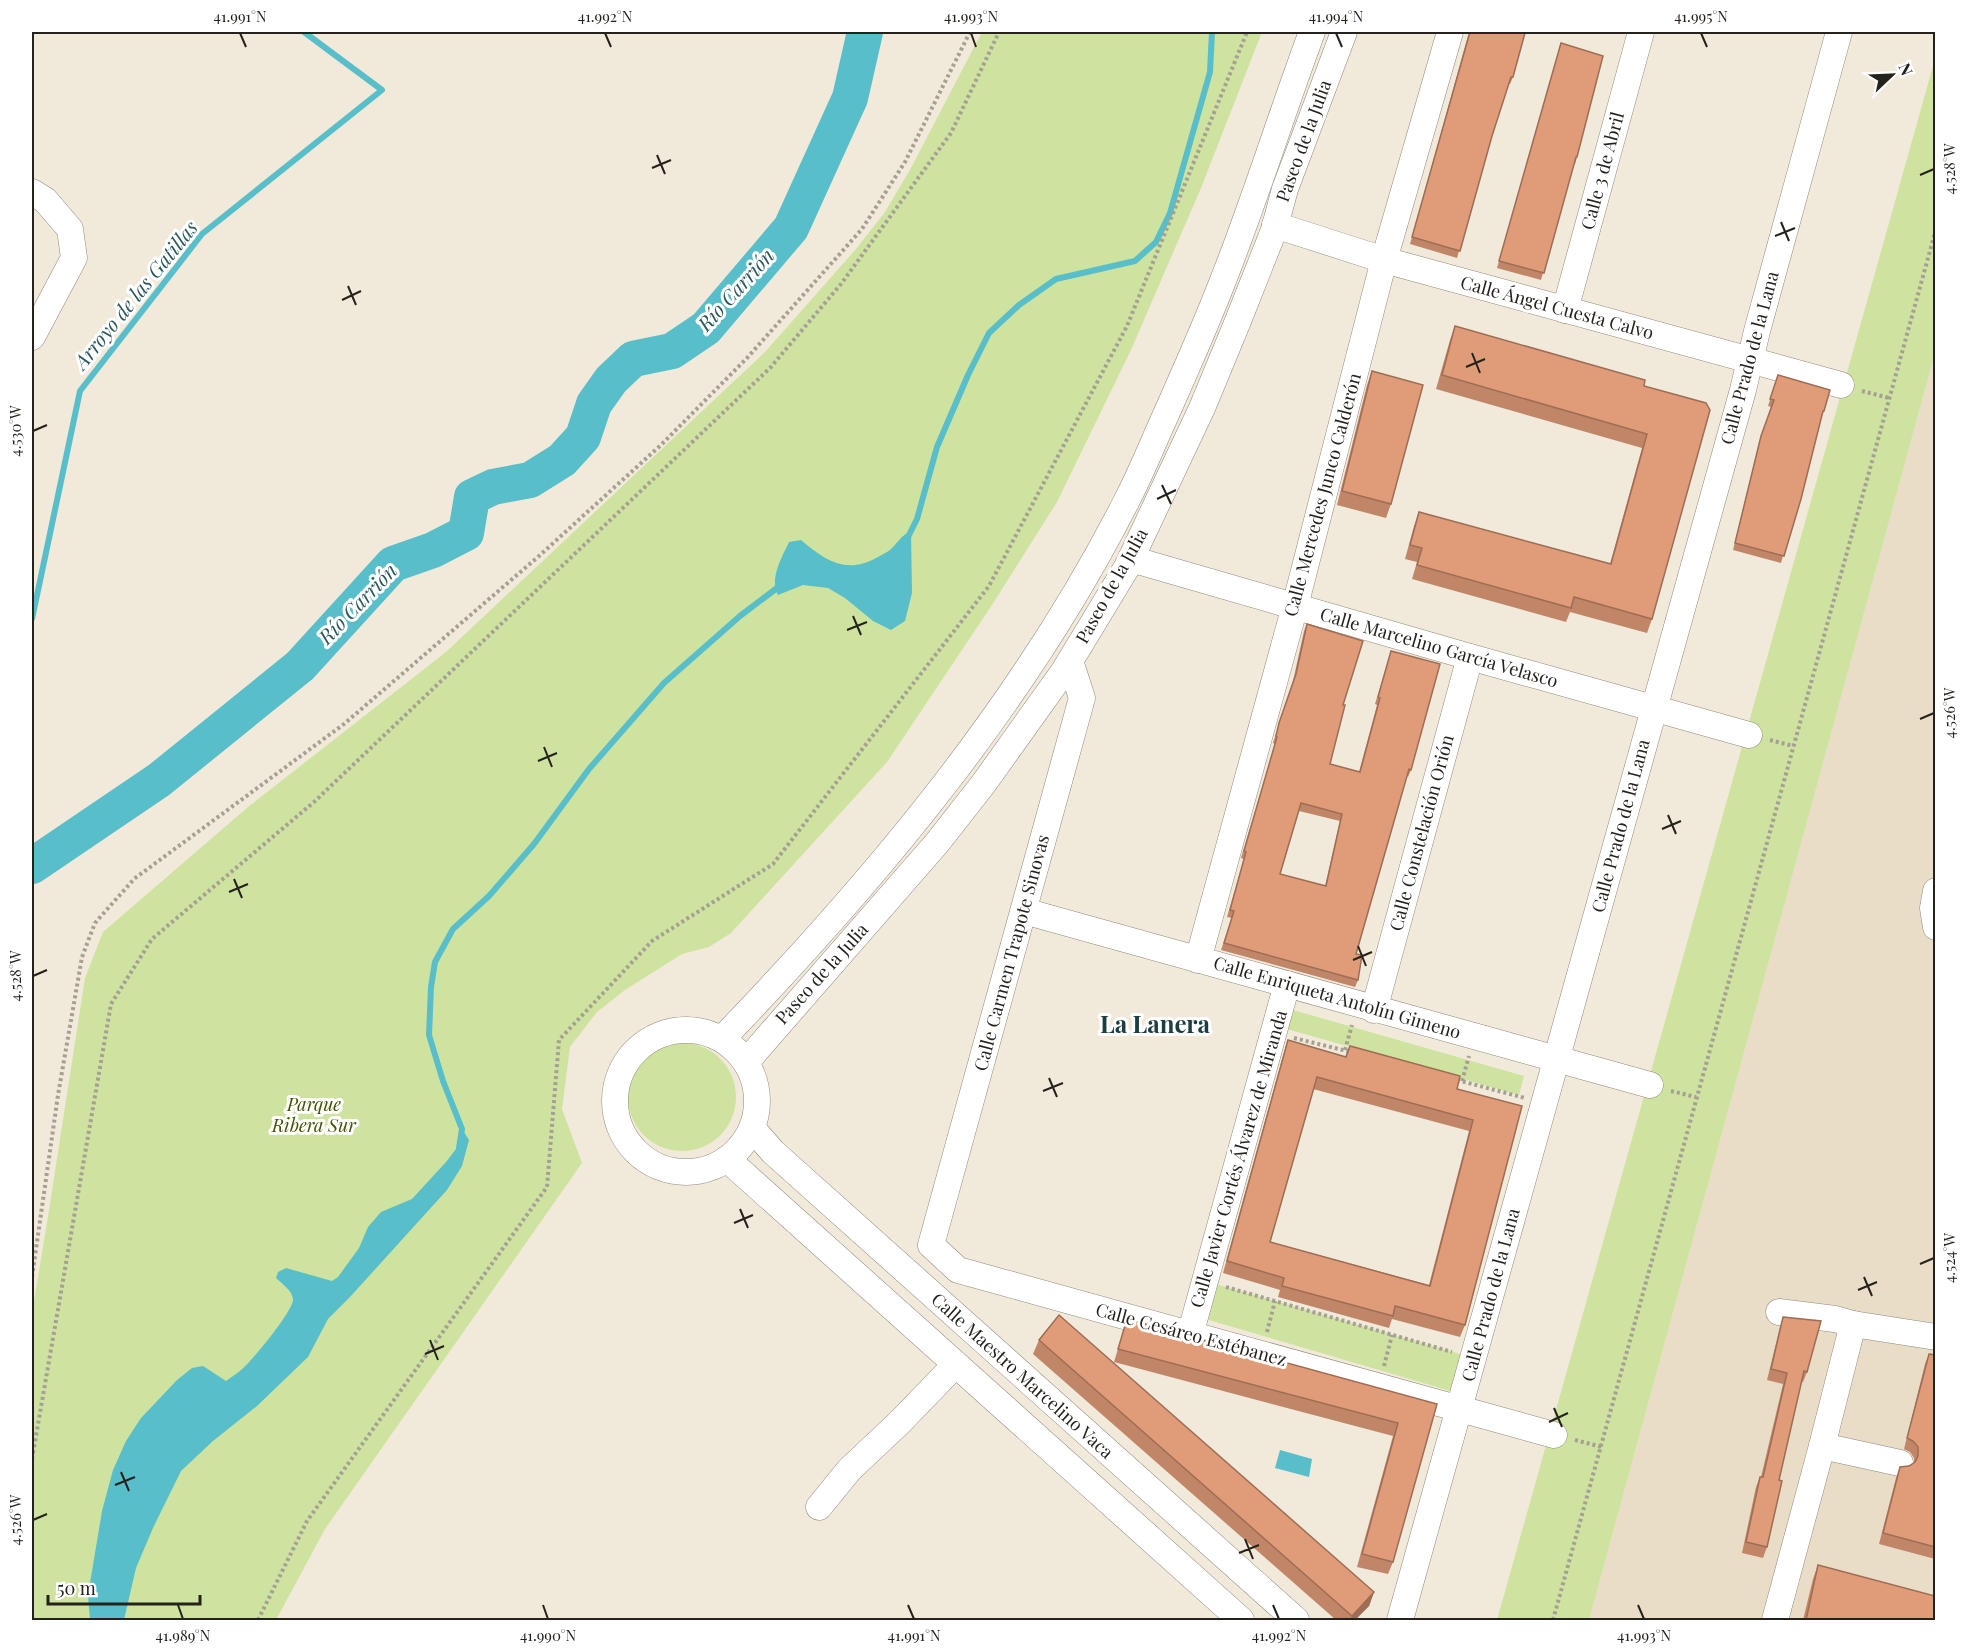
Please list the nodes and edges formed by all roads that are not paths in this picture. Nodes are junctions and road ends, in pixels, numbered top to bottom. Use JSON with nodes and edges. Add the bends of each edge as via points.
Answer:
{"nodes":[{"id":1,"x":1312,"y":32,"type":"edge"},
{"id":2,"x":1344,"y":32,"type":"edge"},
{"id":3,"x":1450,"y":32,"type":"edge"},
{"id":4,"x":1641,"y":32,"type":"edge"},
{"id":5,"x":1839,"y":32,"type":"edge"},
{"id":6,"x":32,"y":192,"type":"edge"},
{"id":7,"x":1275,"y":225,"type":"junction"},
{"id":8,"x":1384,"y":260,"type":"junction"},
{"id":9,"x":1565,"y":310,"type":"junction"},
{"id":10,"x":32,"y":337,"type":"edge"},
{"id":11,"x":1749,"y":361,"type":"junction"},
{"id":12,"x":1841,"y":385,"type":"road end"},
{"id":13,"x":1131,"y":559,"type":"junction"},
{"id":14,"x":1295,"y":606,"type":"junction"},
{"id":15,"x":1470,"y":657,"type":"junction"},
{"id":16,"x":1070,"y":661,"type":"junction"},
{"id":17,"x":1653,"y":709,"type":"junction"},
{"id":18,"x":1749,"y":735,"type":"dead end"},
{"id":19,"x":1935,"y":891,"type":"edge"},
{"id":20,"x":1024,"y":911,"type":"junction"},
{"id":21,"x":1935,"y":927,"type":"edge"},
{"id":22,"x":1198,"y":960,"type":"junction"},
{"id":23,"x":1287,"y":984,"type":"junction"},
{"id":24,"x":1374,"y":1010,"type":"junction"},
{"id":25,"x":722,"y":1039,"type":"junction"},
{"id":26,"x":1557,"y":1058,"type":"junction"},
{"id":27,"x":746,"y":1062,"type":"junction"},
{"id":28,"x":1650,"y":1085,"type":"dead end"},
{"id":29,"x":752,"y":1128,"type":"junction"},
{"id":30,"x":727,"y":1159,"type":"junction"},
{"id":31,"x":931,"y":1245,"type":"joint"},
{"id":32,"x":1779,"y":1312,"type":"dead end"},
{"id":33,"x":1853,"y":1324,"type":"junction"},
{"id":34,"x":1190,"y":1335,"type":"junction"},
{"id":35,"x":1935,"y":1337,"type":"edge"},
{"id":36,"x":955,"y":1365,"type":"junction"},
{"id":37,"x":1460,"y":1409,"type":"junction"},
{"id":38,"x":1554,"y":1435,"type":"road end"},
{"id":39,"x":1822,"y":1446,"type":"junction"},
{"id":40,"x":1900,"y":1463,"type":"dead end"},
{"id":41,"x":819,"y":1507,"type":"dead end"},
{"id":42,"x":1241,"y":1620,"type":"edge"},
{"id":43,"x":1296,"y":1620,"type":"edge"},
{"id":44,"x":1400,"y":1620,"type":"edge"},
{"id":45,"x":1774,"y":1620,"type":"edge"}],
"edges":[{"from":1,"to":25,"type":"street","name":"Paseo de la Julia","via":[[1222,283],[1128,498],[1087,576],[1002,708],[941,788],[840,911]]},
{"from":2,"to":7,"type":"street","name":"Paseo de la Julia"},
{"from":3,"to":8,"type":"street","name":"Calle Mercedes Junco Calderón"},
{"from":4,"to":9,"type":"street","name":"Calle 3 de Abril"},
{"from":5,"to":11,"type":"street","name":"Calle Prado de la Lana"},
{"from":6,"to":10,"type":"street","via":[[45,200],[70,229],[74,258]]},
{"from":7,"to":8,"type":"street","name":"Calle Ángel Cuesta Calvo"},
{"from":7,"to":13,"type":"street","name":"Paseo de la Julia","via":[[1202,408]]},
{"from":8,"to":9,"type":"street","name":"Calle Ángel Cuesta Calvo"},
{"from":8,"to":14,"type":"street","name":"Calle Mercedes Junco Calderón"},
{"from":9,"to":11,"type":"street","name":"Calle Ángel Cuesta Calvo"},
{"from":11,"to":12,"type":"street","name":"Calle Ángel Cuesta Calvo"},
{"from":11,"to":17,"type":"street","name":"Calle Prado de la Lana"},
{"from":13,"to":14,"type":"street","name":"Calle Marcelino García Velasco"},
{"from":13,"to":16,"type":"street","name":"Paseo de la Julia"},
{"from":14,"to":15,"type":"street","name":"Calle Marcelino García Velasco"},
{"from":14,"to":22,"type":"street","name":"Calle Mercedes Junco Calderón"},
{"from":15,"to":17,"type":"street","name":"Calle Marcelino García Velasco"},
{"from":15,"to":24,"type":"street","name":"Calle Constelación Orión"},
{"from":16,"to":20,"type":"street","name":"Calle Carmen Trapote Sinovas","via":[[1082,698]]},
{"from":16,"to":27,"type":"street","name":"Paseo de la Julia","via":[[937,843]]},
{"from":17,"to":18,"type":"street","name":"Calle Marcelino García Velasco"},
{"from":17,"to":26,"type":"street","name":"Calle Prado de la Lana"},
{"from":19,"to":21,"type":"street"},
{"from":20,"to":22,"type":"street","name":"Calle Enriqueta Antolín Gimeno"},
{"from":20,"to":31,"type":"street","name":"Calle Carmen Trapote Sinovas"},
{"from":22,"to":23,"type":"street","name":"Calle Enriqueta Antolín Gimeno"},
{"from":23,"to":24,"type":"street","name":"Calle Enriqueta Antolín Gimeno"},
{"from":23,"to":34,"type":"street","name":"Calle Javier Cortés Álvarez de Miranda"},
{"from":24,"to":26,"type":"street","name":"Calle Enriqueta Antolín Gimeno"},
{"from":25,"to":27,"type":"street"},
{"from":25,"to":30,"type":"street","via":[[687,1028],[663,1032],[634,1050],[620,1071],[614,1095],[616,1120],[625,1140],[655,1166],[674,1172],[696,1172]]},
{"from":26,"to":28,"type":"street","name":"Calle Enriqueta Antolín Gimeno"},
{"from":26,"to":37,"type":"street","name":"Calle Prado de la Lana"},
{"from":27,"to":29,"type":"street","via":[[757,1095]]},
{"from":29,"to":30,"type":"street"},
{"from":29,"to":43,"type":"street","name":"Calle Maestro Marcelino Vaca","via":[[772,1152]]},
{"from":30,"to":36,"type":"street","name":"Calle Maestro Marcelino Vaca"},
{"from":31,"to":34,"type":"street","name":"Calle Cesáreo Estébanez","via":[[958,1270]]},
{"from":32,"to":33,"type":"street"},
{"from":33,"to":35,"type":"street"},
{"from":33,"to":39,"type":"street"},
{"from":34,"to":37,"type":"street","name":"Calle Cesáreo Estébanez"},
{"from":36,"to":41,"type":"street","via":[[849,1470]]},
{"from":36,"to":42,"type":"street","name":"Calle Maestro Marcelino Vaca"},
{"from":37,"to":38,"type":"street"},
{"from":37,"to":44,"type":"street","name":"Calle Prado de la Lana"},
{"from":39,"to":40,"type":"street"},
{"from":39,"to":45,"type":"street"}]}
